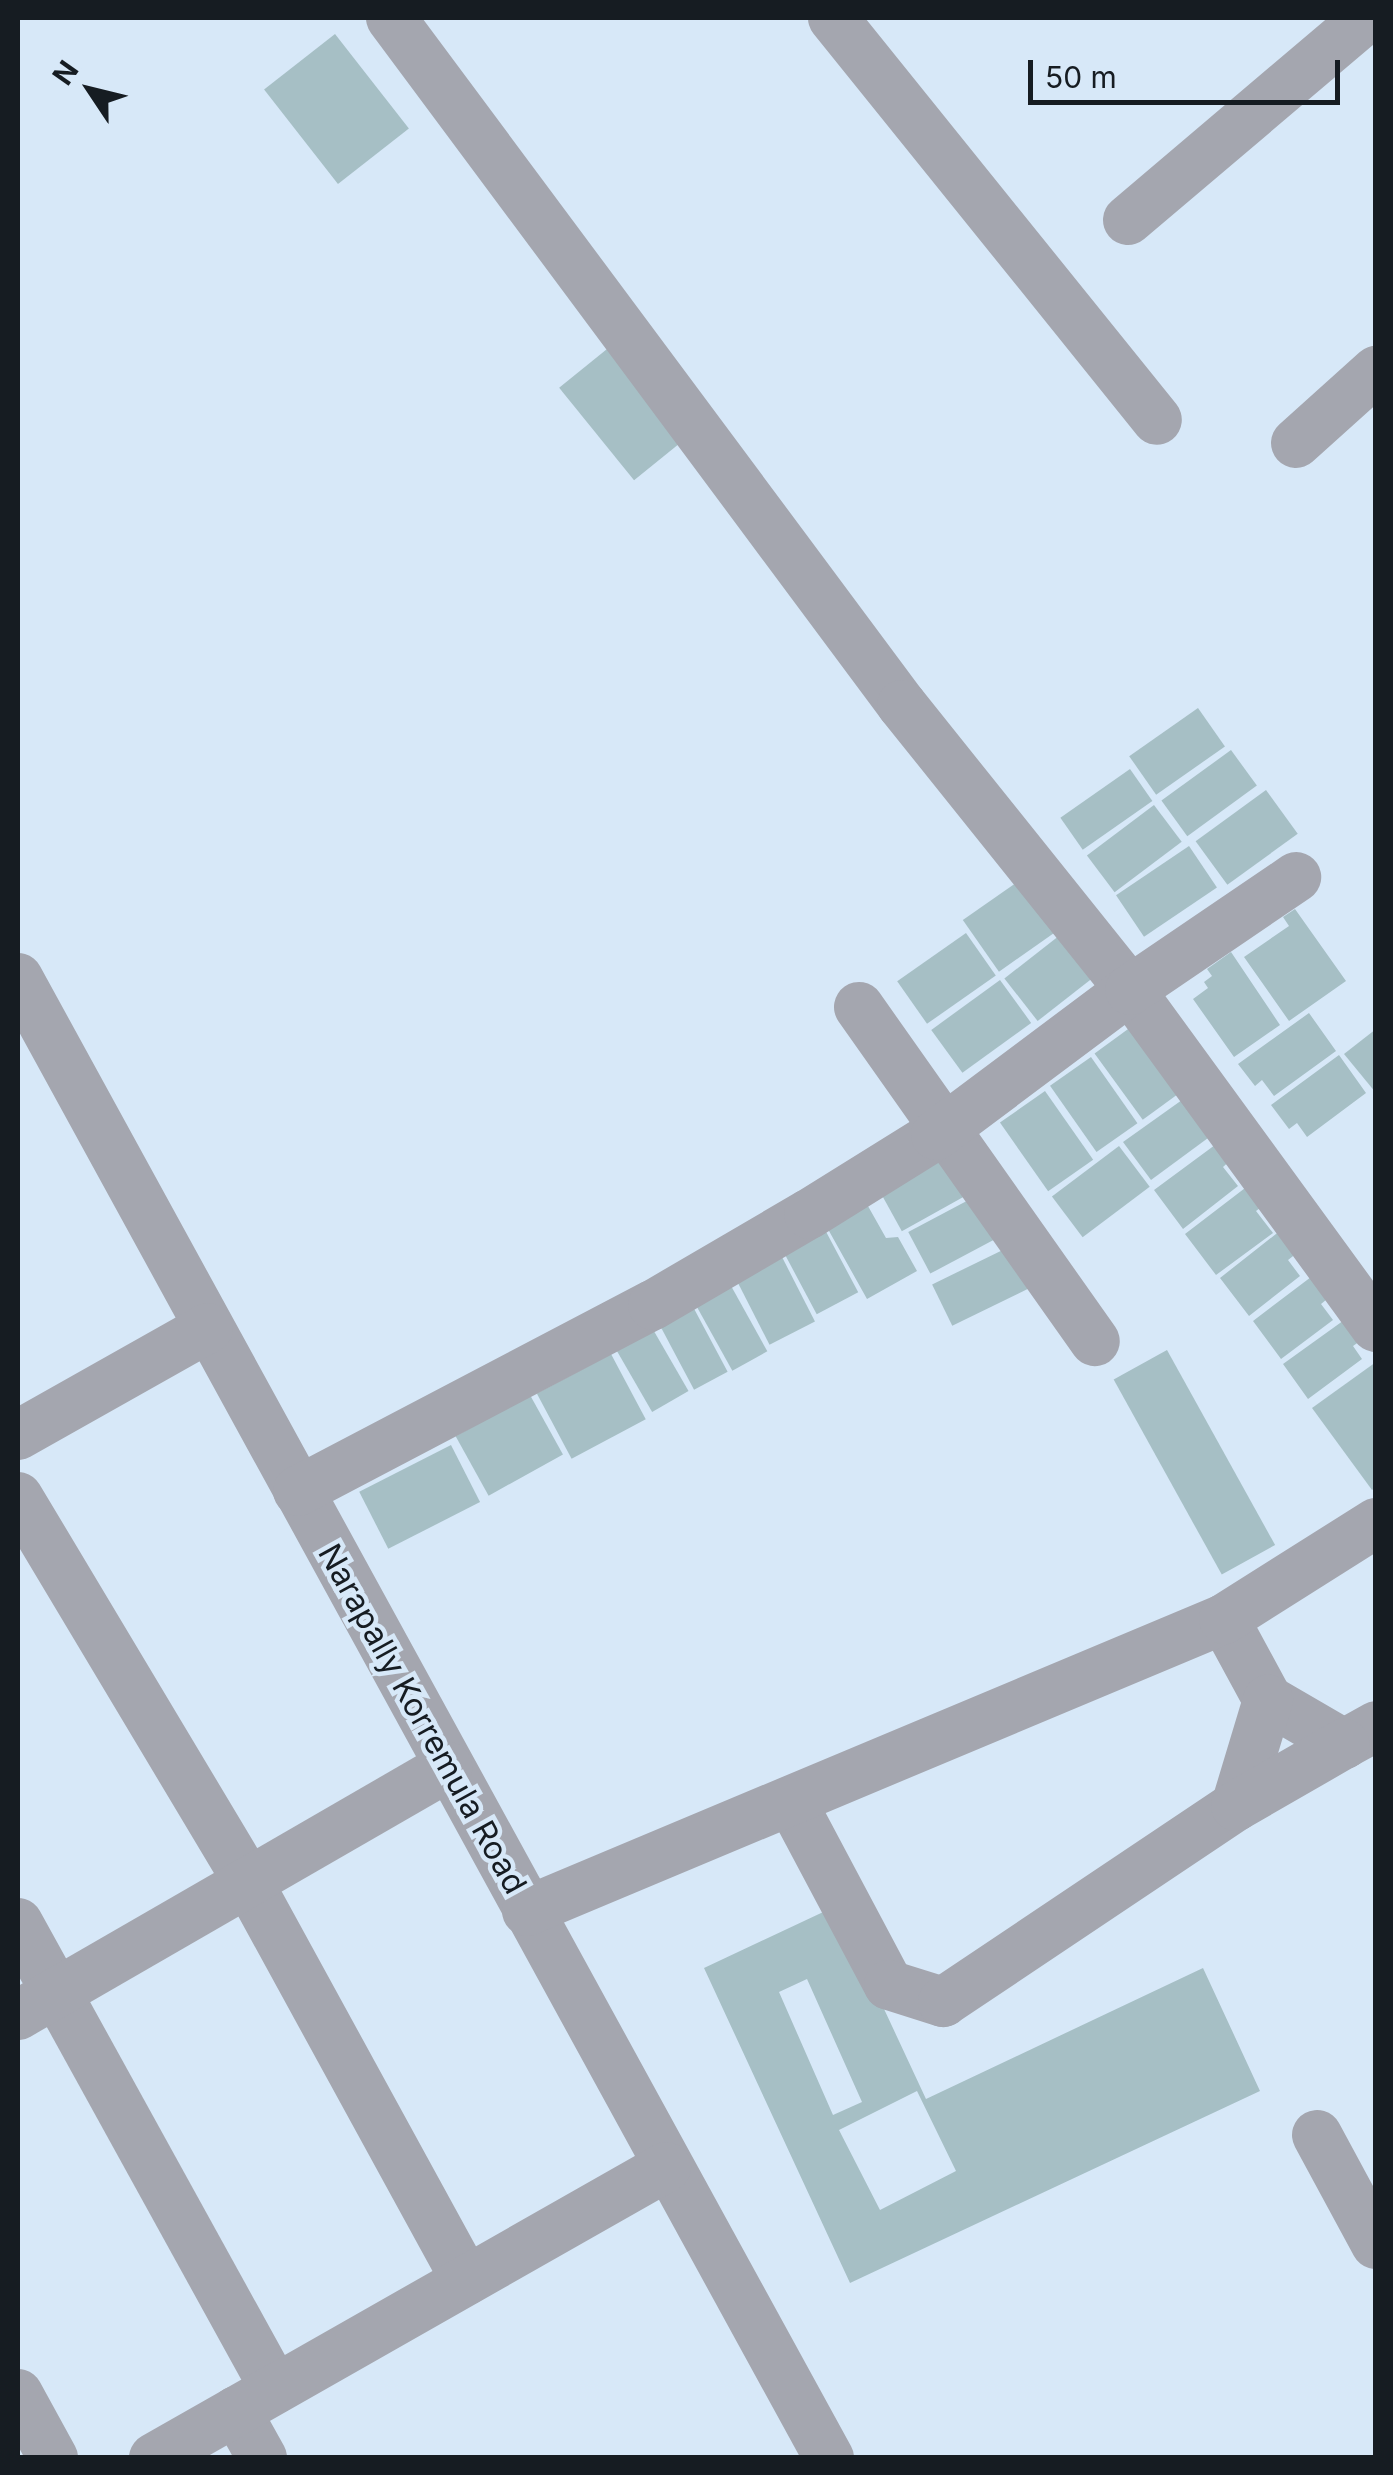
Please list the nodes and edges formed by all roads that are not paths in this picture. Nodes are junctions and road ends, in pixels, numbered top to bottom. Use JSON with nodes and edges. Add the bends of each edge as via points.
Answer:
{"nodes":[{"id":1,"x":391,"y":18,"type":"edge"},
{"id":2,"x":833,"y":18,"type":"edge"},
{"id":3,"x":1365,"y":23,"type":"edge"},
{"id":4,"x":1128,"y":220,"type":"dead end"},
{"id":5,"x":1376,"y":371,"type":"edge"},
{"id":6,"x":1157,"y":420,"type":"dead end"},
{"id":7,"x":1296,"y":443,"type":"dead end"},
{"id":8,"x":1296,"y":877,"type":"dead end"},
{"id":9,"x":18,"y":978,"type":"edge"},
{"id":10,"x":1130,"y":990,"type":"junction"},
{"id":11,"x":859,"y":1007,"type":"dead end"},
{"id":12,"x":946,"y":1128,"type":"junction"},
{"id":13,"x":1376,"y":1327,"type":"edge"},
{"id":14,"x":208,"y":1328,"type":"junction"},
{"id":15,"x":1095,"y":1341,"type":"dead end"},
{"id":16,"x":18,"y":1435,"type":"edge"},
{"id":17,"x":298,"y":1491,"type":"junction"},
{"id":18,"x":18,"y":1497,"type":"edge"},
{"id":19,"x":1376,"y":1524,"type":"edge"},
{"id":20,"x":1224,"y":1620,"type":"junction"},
{"id":21,"x":1268,"y":1700,"type":"junction"},
{"id":22,"x":1360,"y":1735,"type":"edge"},
{"id":23,"x":448,"y":1767,"type":"junction"},
{"id":24,"x":791,"y":1801,"type":"junction"},
{"id":25,"x":1236,"y":1806,"type":"junction"},
{"id":26,"x":248,"y":1882,"type":"junction"},
{"id":27,"x":527,"y":1911,"type":"junction"},
{"id":28,"x":18,"y":1923,"type":"edge"},
{"id":29,"x":38,"y":2003,"type":"edge"},
{"id":30,"x":1316,"y":2134,"type":"dead end"},
{"id":31,"x":666,"y":2167,"type":"junction"},
{"id":32,"x":1376,"y":2244,"type":"edge"},
{"id":33,"x":466,"y":2280,"type":"junction"},
{"id":34,"x":18,"y":2394,"type":"edge"},
{"id":35,"x":256,"y":2400,"type":"junction"},
{"id":36,"x":53,"y":2458,"type":"edge"},
{"id":37,"x":154,"y":2458,"type":"edge"},
{"id":38,"x":262,"y":2458,"type":"edge"},
{"id":39,"x":829,"y":2458,"type":"edge"}],
"edges":[{"from":1,"to":10,"type":"street","via":[[902,705]]},
{"from":2,"to":6,"type":"street"},
{"from":3,"to":4,"type":"street"},
{"from":5,"to":7,"type":"street"},
{"from":8,"to":10,"type":"street"},
{"from":9,"to":14,"type":"street","name":"Narapally Korremula Road"},
{"from":10,"to":12,"type":"street"},
{"from":10,"to":13,"type":"street"},
{"from":11,"to":12,"type":"street"},
{"from":12,"to":15,"type":"street"},
{"from":12,"to":17,"type":"street","via":[[653,1305]]},
{"from":14,"to":16,"type":"street"},
{"from":14,"to":17,"type":"street","name":"Narapally Korremula Road"},
{"from":17,"to":23,"type":"street","name":"Narapally Korremula Road"},
{"from":18,"to":26,"type":"street"},
{"from":19,"to":20,"type":"street"},
{"from":20,"to":21,"type":"street"},
{"from":20,"to":24,"type":"street"},
{"from":21,"to":22,"type":"street"},
{"from":21,"to":25,"type":"street"},
{"from":22,"to":25,"type":"street"},
{"from":23,"to":26,"type":"street"},
{"from":23,"to":27,"type":"street","name":"Narapally Korremula Road"},
{"from":24,"to":25,"type":"street","via":[[889,1985],[943,2002]]},
{"from":24,"to":27,"type":"street"},
{"from":26,"to":29,"type":"street"},
{"from":26,"to":33,"type":"street"},
{"from":27,"to":31,"type":"street","name":"Narapally Korremula Road"},
{"from":28,"to":29,"type":"street"},
{"from":29,"to":35,"type":"street"},
{"from":30,"to":32,"type":"street"},
{"from":31,"to":33,"type":"street"},
{"from":31,"to":39,"type":"street","name":"Narapally Korremula Road"},
{"from":33,"to":35,"type":"street"},
{"from":34,"to":36,"type":"street"},
{"from":35,"to":37,"type":"street"},
{"from":35,"to":38,"type":"street"}]}
